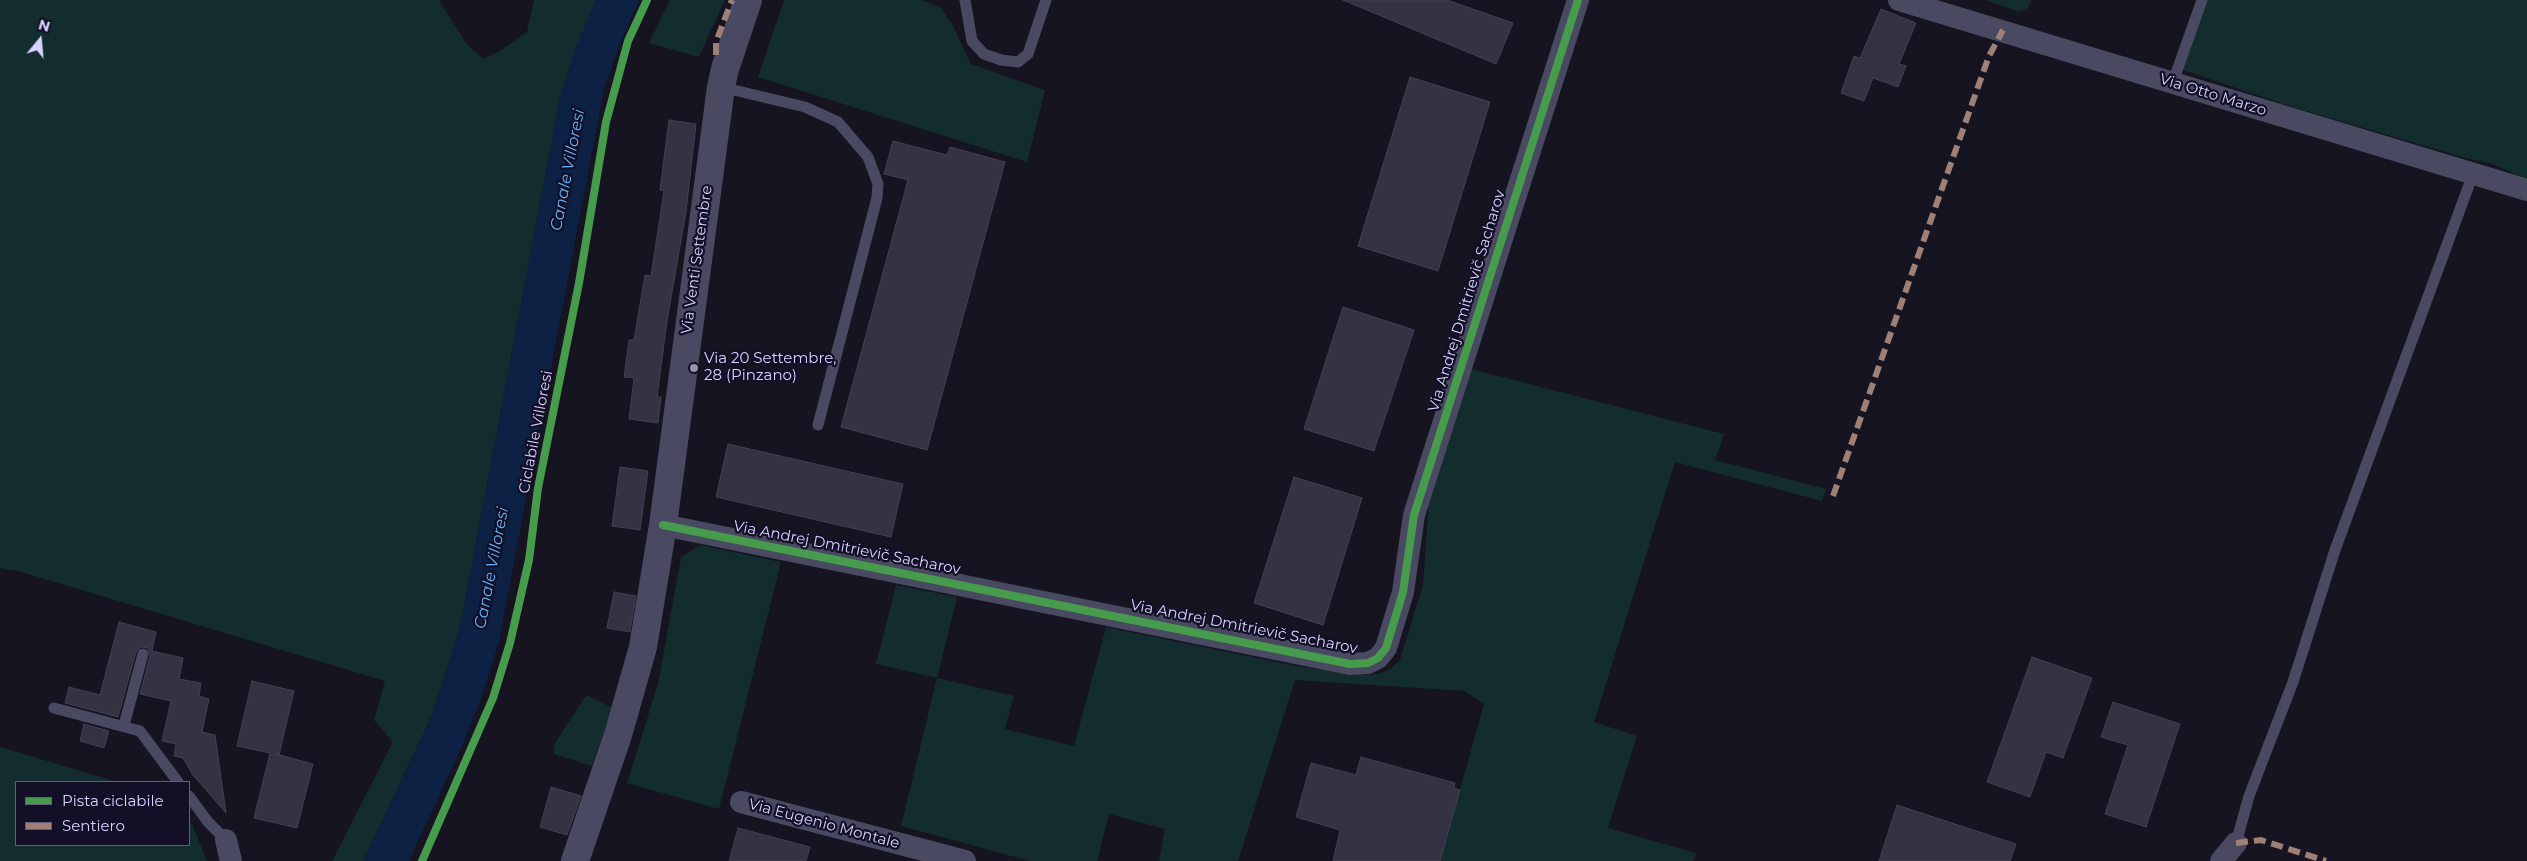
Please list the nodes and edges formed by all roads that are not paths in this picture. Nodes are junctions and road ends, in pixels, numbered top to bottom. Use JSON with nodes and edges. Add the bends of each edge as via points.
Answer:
{"nodes":[{"id":1,"x":748,"y":0,"type":"edge"},
{"id":2,"x":965,"y":0,"type":"edge"},
{"id":3,"x":1046,"y":0,"type":"edge"},
{"id":4,"x":1578,"y":0,"type":"edge"},
{"id":5,"x":1900,"y":0,"type":"edge"},
{"id":6,"x":2202,"y":0,"type":"edge"},
{"id":7,"x":2173,"y":82,"type":"junction"},
{"id":8,"x":721,"y":87,"type":"junction"},
{"id":9,"x":2473,"y":174,"type":"junction"},
{"id":10,"x":2527,"y":190,"type":"edge"},
{"id":11,"x":818,"y":425,"type":"dead end"},
{"id":12,"x":662,"y":525,"type":"junction"},
{"id":13,"x":143,"y":654,"type":"dead end"},
{"id":14,"x":54,"y":708,"type":"dead end"},
{"id":15,"x":124,"y":726,"type":"junction"},
{"id":16,"x":177,"y":781,"type":"edge"},
{"id":17,"x":190,"y":797,"type":"edge"},
{"id":18,"x":741,"y":802,"type":"dead end"},
{"id":19,"x":2236,"y":843,"type":"joint"},
{"id":20,"x":228,"y":851,"type":"edge"},
{"id":21,"x":575,"y":861,"type":"edge"},
{"id":22,"x":965,"y":861,"type":"edge"},
{"id":23,"x":2221,"y":861,"type":"edge"}],
"edges":[{"from":1,"to":8,"type":"street","name":"Via Venti Settembre"},
{"from":2,"to":3,"type":"lane","via":[[972,41],[984,54],[1018,62],[1028,54]]},
{"from":4,"to":12,"type":"street","name":"Via Andrej Dmitrievič Sacharov","via":[[1414,515],[1403,592],[1386,648],[1378,658],[1368,663],[1350,664]]},
{"from":5,"to":7,"type":"street","name":"Via Otto Marzo"},
{"from":6,"to":7,"type":"lane"},
{"from":7,"to":9,"type":"street","name":"Via Otto Marzo"},
{"from":8,"to":11,"type":"lane","via":[[805,107],[838,122],[868,157],[878,184]]},
{"from":8,"to":12,"type":"street","name":"Via Venti Settembre"},
{"from":9,"to":10,"type":"street","name":"Via Otto Marzo"},
{"from":9,"to":19,"type":"lane","via":[[2335,550],[2293,682],[2249,796]]},
{"from":12,"to":21,"type":"street","name":"Via Venti Settembre","via":[[643,647],[633,689]]},
{"from":13,"to":15,"type":"lane"},
{"from":14,"to":15,"type":"lane"},
{"from":15,"to":16,"type":"lane","via":[[140,731]]},
{"from":17,"to":20,"type":"lane"},
{"from":18,"to":22,"type":"street","name":"Via Eugenio Montale"},
{"from":19,"to":23,"type":"street"}]}
